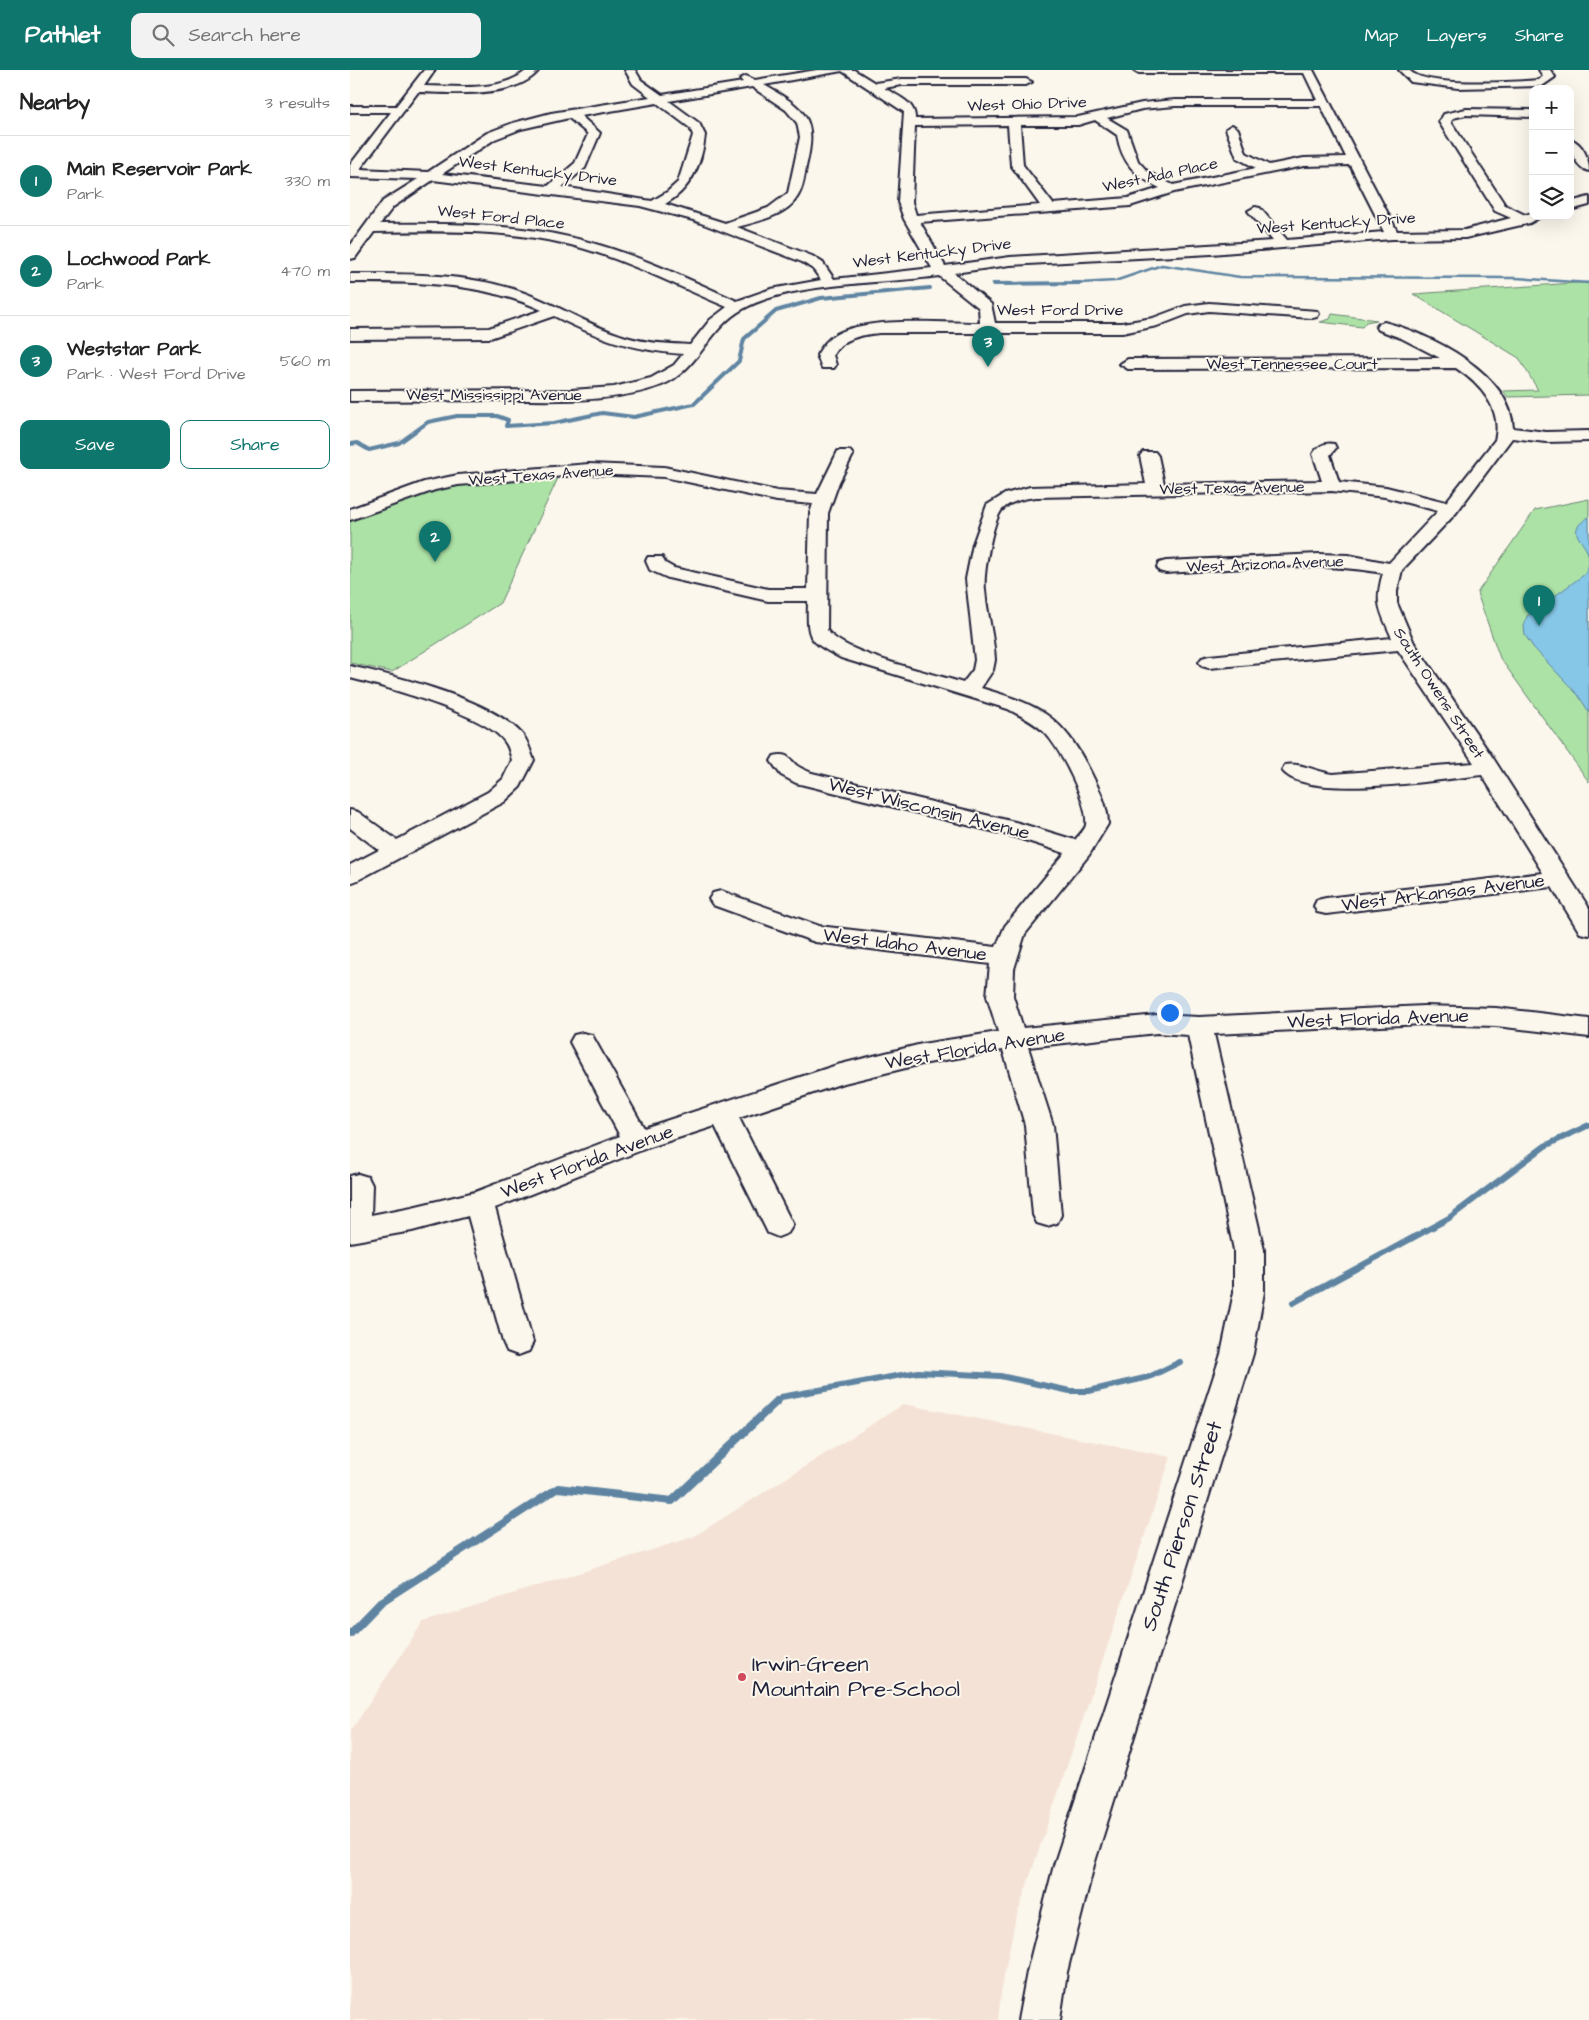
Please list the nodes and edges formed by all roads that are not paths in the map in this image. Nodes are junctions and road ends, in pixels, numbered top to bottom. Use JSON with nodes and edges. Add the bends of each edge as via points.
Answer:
{"nodes":[{"id":1,"x":430,"y":70,"type":"edge"},
{"id":2,"x":534,"y":70,"type":"edge"},
{"id":3,"x":630,"y":70,"type":"edge"},
{"id":4,"x":733,"y":70,"type":"edge"},
{"id":5,"x":837,"y":70,"type":"edge"},
{"id":6,"x":846,"y":70,"type":"edge"},
{"id":7,"x":1142,"y":70,"type":"edge"},
{"id":8,"x":1308,"y":70,"type":"edge"},
{"id":9,"x":1404,"y":70,"type":"edge"},
{"id":10,"x":1544,"y":70,"type":"edge"},
{"id":11,"x":1026,"y":82,"type":"dead end"},
{"id":12,"x":754,"y":84,"type":"junction"},
{"id":13,"x":874,"y":86,"type":"junction"},
{"id":14,"x":416,"y":88,"type":"junction"},
{"id":15,"x":660,"y":100,"type":"junction"},
{"id":16,"x":1325,"y":102,"type":"junction"},
{"id":17,"x":350,"y":109,"type":"edge"},
{"id":18,"x":400,"y":109,"type":"junction"},
{"id":19,"x":572,"y":114,"type":"junction"},
{"id":20,"x":1529,"y":114,"type":"edge"},
{"id":21,"x":1098,"y":117,"type":"junction"},
{"id":22,"x":910,"y":123,"type":"junction"},
{"id":23,"x":1014,"y":123,"type":"junction"},
{"id":24,"x":1232,"y":130,"type":"dead end"},
{"id":25,"x":1574,"y":148,"type":"edge"},
{"id":26,"x":1356,"y":161,"type":"junction"},
{"id":27,"x":1589,"y":166,"type":"edge"},
{"id":28,"x":1267,"y":169,"type":"junction"},
{"id":29,"x":350,"y":172,"type":"edge"},
{"id":30,"x":430,"y":176,"type":"junction"},
{"id":31,"x":1171,"y":189,"type":"junction"},
{"id":32,"x":551,"y":190,"type":"junction"},
{"id":33,"x":1589,"y":201,"type":"edge"},
{"id":34,"x":654,"y":205,"type":"junction"},
{"id":35,"x":1574,"y":205,"type":"edge"},
{"id":36,"x":1049,"y":208,"type":"junction"},
{"id":37,"x":1255,"y":211,"type":"dead end"},
{"id":38,"x":1529,"y":217,"type":"edge"},
{"id":39,"x":911,"y":219,"type":"junction"},
{"id":40,"x":1529,"y":219,"type":"edge"},
{"id":41,"x":725,"y":227,"type":"junction"},
{"id":42,"x":370,"y":228,"type":"junction"},
{"id":43,"x":1392,"y":235,"type":"junction"},
{"id":44,"x":1283,"y":244,"type":"junction"},
{"id":45,"x":350,"y":255,"type":"edge"},
{"id":46,"x":942,"y":271,"type":"junction"},
{"id":47,"x":350,"y":278,"type":"edge"},
{"id":48,"x":830,"y":283,"type":"junction"},
{"id":49,"x":737,"y":306,"type":"junction"},
{"id":50,"x":554,"y":311,"type":"junction"},
{"id":51,"x":1312,"y":314,"type":"dead end"},
{"id":52,"x":988,"y":328,"type":"junction"},
{"id":53,"x":1384,"y":328,"type":"dead end"},
{"id":54,"x":350,"y":334,"type":"edge"},
{"id":55,"x":695,"y":350,"type":"junction"},
{"id":56,"x":1456,"y":363,"type":"junction"},
{"id":57,"x":1128,"y":364,"type":"dead end"},
{"id":58,"x":828,"y":365,"type":"dead end"},
{"id":59,"x":350,"y":396,"type":"edge"},
{"id":60,"x":1507,"y":432,"type":"junction"},
{"id":61,"x":1589,"y":436,"type":"edge"},
{"id":62,"x":1328,"y":448,"type":"dead end"},
{"id":63,"x":844,"y":455,"type":"dead end"},
{"id":64,"x":1148,"y":456,"type":"dead end"},
{"id":65,"x":1332,"y":486,"type":"junction"},
{"id":66,"x":1156,"y":489,"type":"junction"},
{"id":67,"x":824,"y":500,"type":"junction"},
{"id":68,"x":1450,"y":509,"type":"junction"},
{"id":69,"x":350,"y":514,"type":"edge"},
{"id":70,"x":654,"y":561,"type":"dead end"},
{"id":71,"x":1166,"y":567,"type":"dead end"},
{"id":72,"x":1393,"y":569,"type":"junction"},
{"id":73,"x":817,"y":595,"type":"junction"},
{"id":74,"x":1404,"y":643,"type":"junction"},
{"id":75,"x":1209,"y":662,"type":"dead end"},
{"id":76,"x":350,"y":672,"type":"edge"},
{"id":77,"x":969,"y":690,"type":"junction"},
{"id":78,"x":782,"y":761,"type":"dead end"},
{"id":79,"x":1486,"y":768,"type":"junction"},
{"id":80,"x":1293,"y":770,"type":"dead end"},
{"id":81,"x":350,"y":817,"type":"edge"},
{"id":82,"x":1081,"y":850,"type":"junction"},
{"id":83,"x":396,"y":851,"type":"junction"},
{"id":84,"x":350,"y":875,"type":"edge"},
{"id":85,"x":1560,"y":879,"type":"junction"},
{"id":86,"x":721,"y":899,"type":"dead end"},
{"id":87,"x":1326,"y":906,"type":"dead end"},
{"id":88,"x":1589,"y":927,"type":"edge"},
{"id":89,"x":1005,"y":957,"type":"junction"},
{"id":90,"x":1199,"y":1026,"type":"junction"},
{"id":91,"x":1589,"y":1028,"type":"edge"},
{"id":92,"x":1011,"y":1039,"type":"junction"},
{"id":93,"x":583,"y":1042,"type":"dead end"},
{"id":94,"x":724,"y":1113,"type":"junction"},
{"id":95,"x":638,"y":1141,"type":"junction"},
{"id":96,"x":358,"y":1185,"type":"dead end"},
{"id":97,"x":479,"y":1202,"type":"junction"},
{"id":98,"x":1046,"y":1215,"type":"dead end"},
{"id":99,"x":778,"y":1226,"type":"dead end"},
{"id":100,"x":353,"y":1230,"type":"edge"},
{"id":101,"x":518,"y":1342,"type":"dead end"},
{"id":102,"x":1038,"y":2020,"type":"edge"}],
"edges":[{"from":1,"to":14,"type":"street"},
{"from":2,"to":14,"type":"street","via":[[523,79],[495,87]]},
{"from":3,"to":15,"type":"street","via":[[634,79]]},
{"from":4,"to":12,"type":"street"},
{"from":5,"to":12,"type":"street"},
{"from":6,"to":13,"type":"street"},
{"from":7,"to":8,"type":"street"},
{"from":8,"to":16,"type":"street"},
{"from":9,"to":10,"type":"street","via":[[1416,80],[1435,84],[1531,84],[1548,80]]},
{"from":11,"to":13,"type":"street","via":[[902,82]]},
{"from":12,"to":15,"type":"street"},
{"from":12,"to":41,"type":"street","via":[[793,109],[802,121],[806,133],[794,193],[778,208]]},
{"from":13,"to":22,"type":"street","via":[[906,106],[910,112]]},
{"from":14,"to":18,"type":"street"},
{"from":15,"to":19,"type":"street"},
{"from":15,"to":34,"type":"street","via":[[695,126],[699,135],[684,183],[672,195]]},
{"from":16,"to":21,"type":"street","name":"West Ohio Drive","via":[[1155,104]]},
{"from":16,"to":26,"type":"street"},
{"from":17,"to":18,"type":"street"},
{"from":18,"to":29,"type":"street"},
{"from":19,"to":30,"type":"street","via":[[502,131]]},
{"from":19,"to":32,"type":"street","via":[[594,133],[581,165]]},
{"from":20,"to":38,"type":"street","via":[[1486,111],[1454,114],[1446,118],[1446,126],[1494,200],[1503,210]]},
{"from":21,"to":23,"type":"street","name":"West Ohio Drive"},
{"from":21,"to":31,"type":"street","via":[[1123,132],[1131,164],[1148,178]]},
{"from":22,"to":23,"type":"street","name":"West Ohio Drive"},
{"from":22,"to":39,"type":"street","via":[[905,202]]},
{"from":23,"to":36,"type":"street","via":[[1017,165]]},
{"from":24,"to":28,"type":"street","via":[[1241,155]]},
{"from":25,"to":27,"type":"street"},
{"from":26,"to":28,"type":"street","name":"West Ada Place","via":[[1304,162]]},
{"from":26,"to":43,"type":"street"},
{"from":28,"to":31,"type":"street","name":"West Ada Place"},
{"from":29,"to":30,"type":"street","name":"West Kentucky Drive"},
{"from":30,"to":32,"type":"street","name":"West Kentucky Drive"},
{"from":30,"to":42,"type":"street","via":[[388,204]]},
{"from":31,"to":36,"type":"street","name":"West Ada Place","via":[[1121,203]]},
{"from":32,"to":34,"type":"street","name":"West Kentucky Drive"},
{"from":33,"to":35,"type":"street"},
{"from":34,"to":41,"type":"street","name":"West Kentucky Drive"},
{"from":36,"to":39,"type":"street","name":"West Ada Place"},
{"from":37,"to":44,"type":"street"},
{"from":39,"to":46,"type":"street"},
{"from":40,"to":43,"type":"street","name":"West Kentucky Drive","via":[[1473,233]]},
{"from":41,"to":48,"type":"street","name":"West Kentucky Drive","via":[[814,263]]},
{"from":42,"to":45,"type":"street"},
{"from":42,"to":49,"type":"street","name":"West Ford Place","via":[[467,228],[574,242],[618,256]]},
{"from":43,"to":44,"type":"street","name":"West Kentucky Drive"},
{"from":44,"to":46,"type":"street","name":"West Kentucky Drive","via":[[1010,261]]},
{"from":46,"to":48,"type":"street","name":"West Kentucky Drive"},
{"from":46,"to":52,"type":"street","via":[[986,307]]},
{"from":47,"to":50,"type":"street","via":[[428,279],[476,285],[506,291]]},
{"from":48,"to":49,"type":"street","name":"West Mississippi Avenue","via":[[783,290]]},
{"from":49,"to":55,"type":"street","name":"West Mississippi Avenue","via":[[715,323]]},
{"from":50,"to":54,"type":"street","via":[[490,333]]},
{"from":50,"to":55,"type":"street","via":[[622,340]]},
{"from":51,"to":52,"type":"street","name":"West Ford Drive","via":[[1208,307],[1185,310],[1135,327]]},
{"from":52,"to":58,"type":"street","name":"West Ford Drive","via":[[866,330],[832,343],[825,355]]},
{"from":53,"to":56,"type":"street","via":[[1410,336]]},
{"from":55,"to":59,"type":"street","name":"West Mississippi Avenue","via":[[674,373],[638,387],[603,394]]},
{"from":56,"to":57,"type":"street","name":"West Tennessee Court"},
{"from":56,"to":60,"type":"street","via":[[1484,381],[1501,410]]},
{"from":60,"to":61,"type":"street"},
{"from":60,"to":68,"type":"street","name":"South Owens Street"},
{"from":62,"to":65,"type":"street","via":[[1321,454]]},
{"from":63,"to":67,"type":"street"},
{"from":64,"to":66,"type":"street"},
{"from":65,"to":66,"type":"street","name":"West Texas Avenue"},
{"from":65,"to":68,"type":"street","name":"West Texas Avenue","via":[[1386,492]]},
{"from":66,"to":77,"type":"street","name":"West Texas Avenue","via":[[1024,492],[993,508],[975,579],[984,666]]},
{"from":67,"to":69,"type":"street","name":"West Texas Avenue","via":[[777,496],[664,472],[589,469],[458,480],[430,486]]},
{"from":67,"to":73,"type":"street","via":[[819,513]]},
{"from":68,"to":72,"type":"street","name":"South Owens Street"},
{"from":70,"to":73,"type":"street","via":[[668,572],[768,595]]},
{"from":71,"to":72,"type":"street","name":"West Arizona Avenue","via":[[1319,560],[1348,561]]},
{"from":72,"to":74,"type":"street","name":"South Owens Street","via":[[1387,603]]},
{"from":73,"to":77,"type":"street","via":[[817,630],[825,642],[848,654]]},
{"from":74,"to":75,"type":"street"},
{"from":74,"to":79,"type":"street","name":"South Owens Street"},
{"from":76,"to":83,"type":"street","via":[[375,677],[494,723],[514,737],[523,760],[512,782],[496,797]]},
{"from":77,"to":82,"type":"street","via":[[1015,705],[1037,717],[1066,743],[1094,806],[1098,823]]},
{"from":78,"to":82,"type":"street","name":"West Wisconsin Avenue","via":[[789,770],[804,778],[1019,830]]},
{"from":79,"to":80,"type":"street","via":[[1333,780],[1312,778]]},
{"from":79,"to":85,"type":"street","name":"South Owens Street"},
{"from":81,"to":83,"type":"street"},
{"from":82,"to":89,"type":"street","via":[[1014,932]]},
{"from":83,"to":84,"type":"street"},
{"from":85,"to":87,"type":"street","name":"West Arkansas Avenue"},
{"from":85,"to":88,"type":"street","name":"South Owens Street"},
{"from":86,"to":89,"type":"street","name":"West Idaho Avenue","via":[[815,934]]},
{"from":89,"to":92,"type":"street","via":[[1000,996]]},
{"from":90,"to":91,"type":"street","name":"West Florida Avenue","via":[[1424,1015],[1496,1018]]},
{"from":90,"to":92,"type":"street","name":"West Florida Avenue","via":[[1157,1024]]},
{"from":90,"to":102,"type":"street","name":"South Pierson Street","via":[[1246,1230],[1250,1270],[1246,1318],[1074,1865]]},
{"from":92,"to":94,"type":"street","name":"West Florida Avenue","via":[[922,1054],[837,1074]]},
{"from":92,"to":98,"type":"street","via":[[1039,1125]]},
{"from":93,"to":95,"type":"street"},
{"from":94,"to":95,"type":"street","name":"West Florida Avenue"},
{"from":94,"to":99,"type":"street"},
{"from":95,"to":97,"type":"street","name":"West Florida Avenue"},
{"from":96,"to":100,"type":"street","name":"West Florida Avenue"},
{"from":97,"to":100,"type":"street","name":"West Florida Avenue"},
{"from":97,"to":101,"type":"street"}]}
